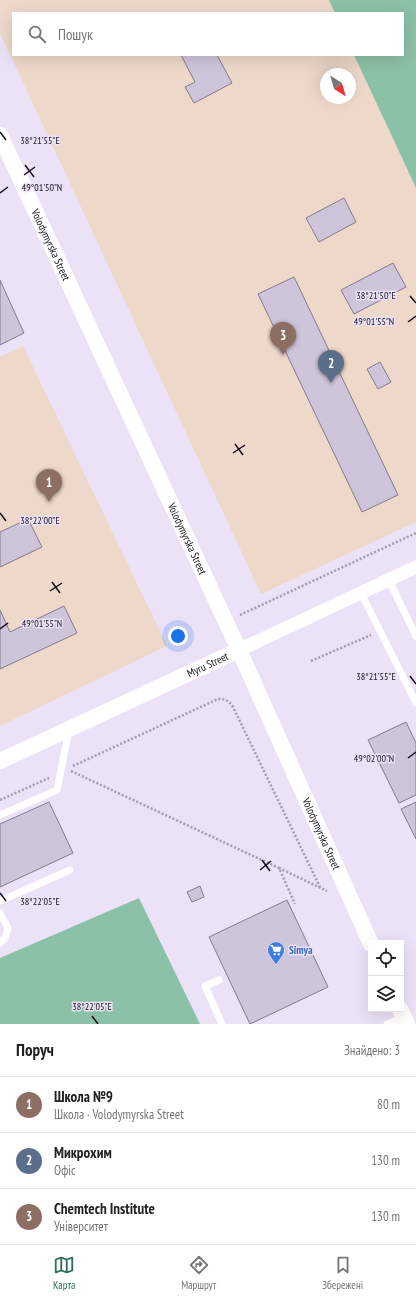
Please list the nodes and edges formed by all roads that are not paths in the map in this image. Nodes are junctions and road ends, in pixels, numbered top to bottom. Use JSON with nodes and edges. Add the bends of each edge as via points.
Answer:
{"nodes":[{"id":1,"x":0,"y":135,"type":"edge"},
{"id":2,"x":416,"y":567,"type":"edge"},
{"id":3,"x":389,"y":580,"type":"junction"},
{"id":4,"x":361,"y":593,"type":"junction"},
{"id":5,"x":416,"y":636,"type":"edge"},
{"id":6,"x":239,"y":650,"type":"junction"},
{"id":7,"x":416,"y":704,"type":"edge"},
{"id":8,"x":69,"y":729,"type":"junction"},
{"id":9,"x":0,"y":761,"type":"edge"},
{"id":10,"x":0,"y":815,"type":"edge"},
{"id":11,"x":70,"y":870,"type":"dead end"},
{"id":12,"x":0,"y":901,"type":"edge"},
{"id":13,"x":0,"y":913,"type":"edge"},
{"id":14,"x":369,"y":940,"type":"edge"},
{"id":15,"x":0,"y":943,"type":"edge"},
{"id":16,"x":219,"y":980,"type":"dead end"},
{"id":17,"x":404,"y":1017,"type":"edge"},
{"id":18,"x":222,"y":1024,"type":"edge"},
{"id":19,"x":387,"y":1024,"type":"edge"}],
"edges":[{"from":1,"to":6,"type":"street","name":"Volodymyrska Street"},
{"from":2,"to":3,"type":"street","name":"Myru Street"},
{"from":3,"to":4,"type":"street","name":"Myru Street"},
{"from":3,"to":5,"type":"lane"},
{"from":4,"to":6,"type":"street","name":"Myru Street"},
{"from":4,"to":7,"type":"lane"},
{"from":6,"to":8,"type":"street","name":"Myru Street"},
{"from":6,"to":14,"type":"street","name":"Volodymyrska Street"},
{"from":8,"to":9,"type":"street","name":"Myru Street"},
{"from":8,"to":10,"type":"lane","via":[[57,790]]},
{"from":11,"to":12,"type":"lane"},
{"from":13,"to":15,"type":"lane","via":[[8,928],[5,938]]},
{"from":16,"to":18,"type":"lane","via":[[205,986]]},
{"from":17,"to":19,"type":"lane"}]}
